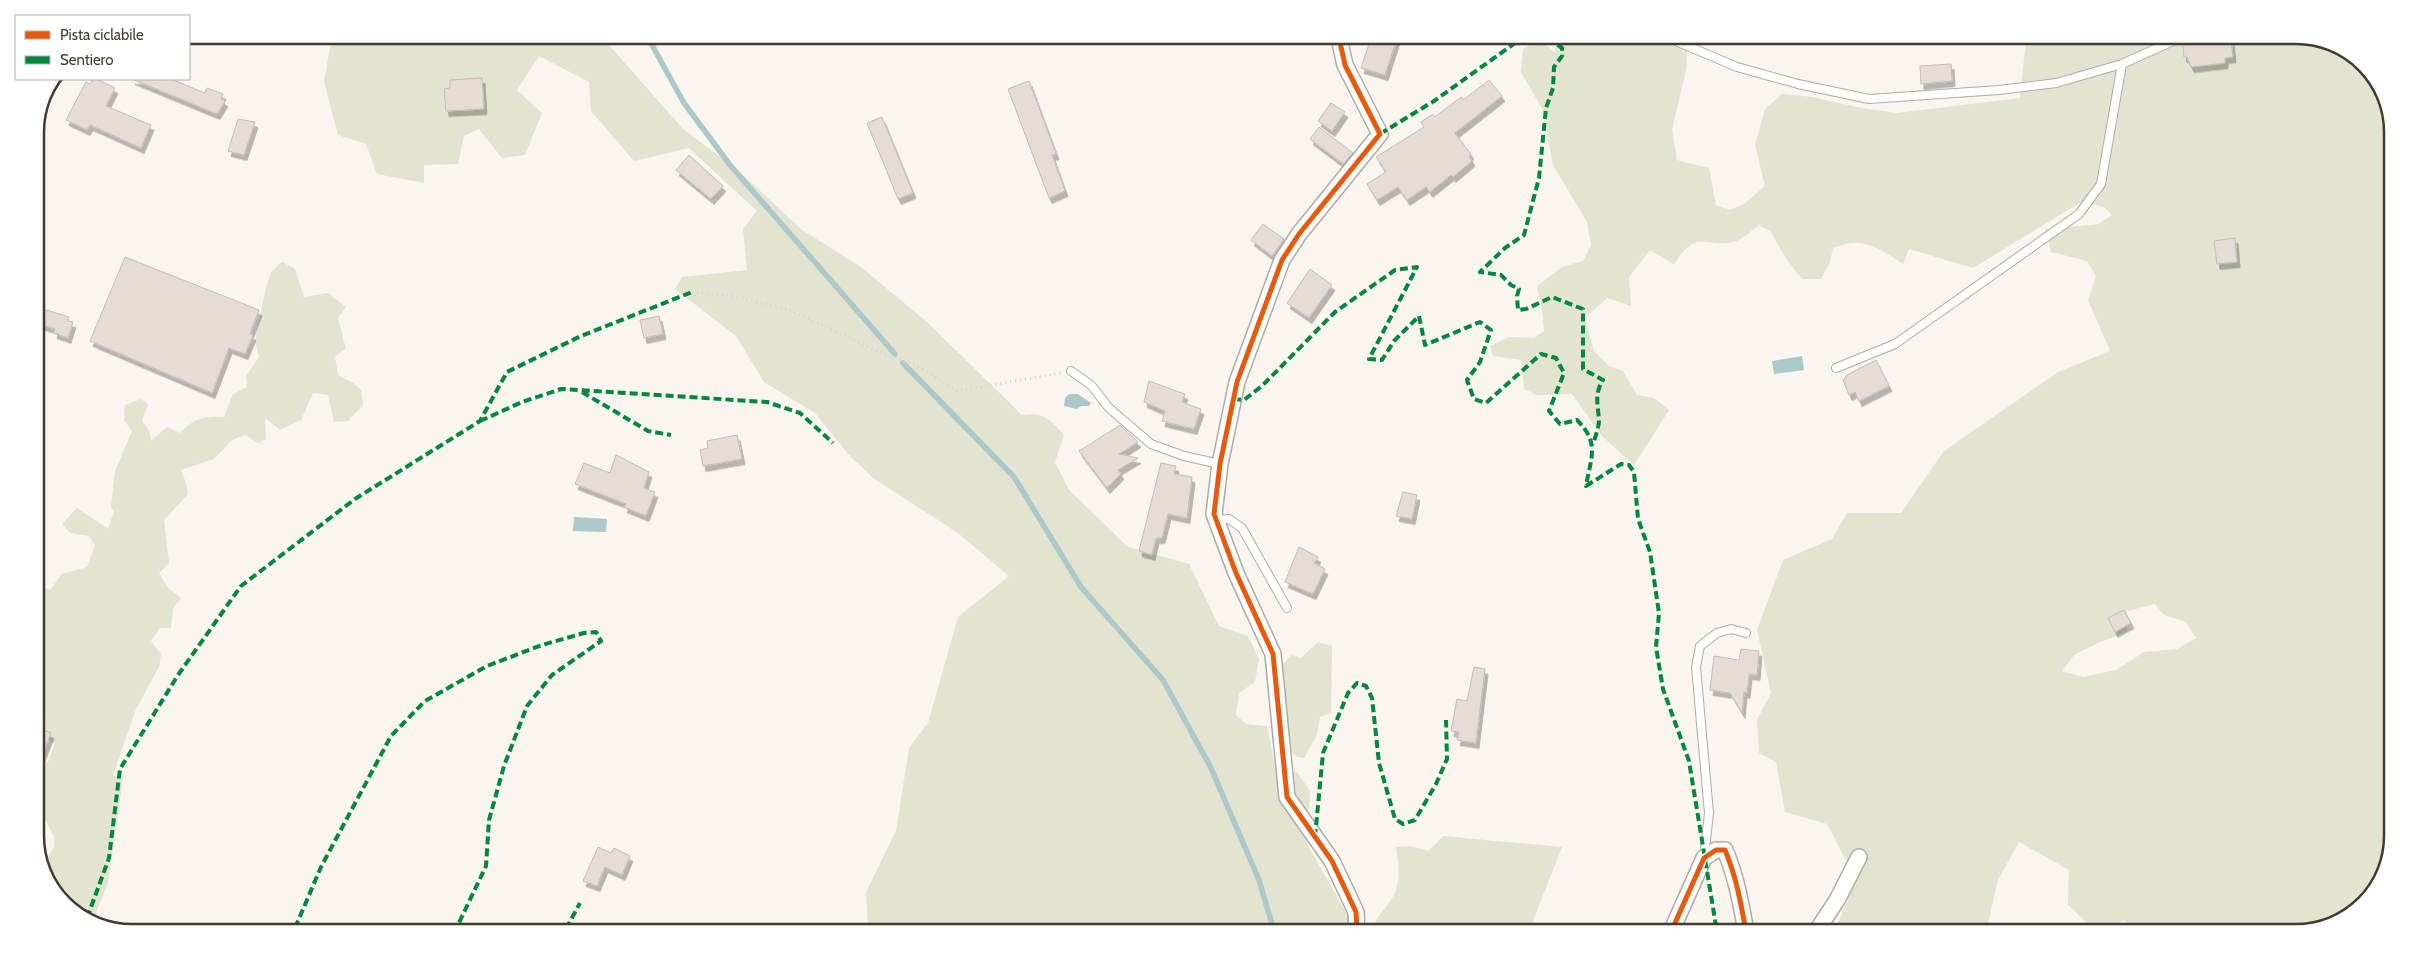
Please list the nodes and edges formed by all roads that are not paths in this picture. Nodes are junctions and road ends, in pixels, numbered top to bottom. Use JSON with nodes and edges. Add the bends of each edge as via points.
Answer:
{"nodes":[{"id":1,"x":1340,"y":44,"type":"edge"},
{"id":2,"x":1683,"y":44,"type":"edge"},
{"id":3,"x":2165,"y":44,"type":"edge"},
{"id":4,"x":2122,"y":64,"type":"junction"},
{"id":5,"x":1836,"y":368,"type":"dead end"},
{"id":6,"x":1071,"y":371,"type":"road end"},
{"id":7,"x":1220,"y":464,"type":"junction"},
{"id":8,"x":1216,"y":520,"type":"junction"},
{"id":9,"x":1287,"y":608,"type":"dead end"},
{"id":10,"x":1746,"y":633,"type":"dead end"},
{"id":11,"x":1859,"y":857,"type":"dead end"},
{"id":12,"x":1704,"y":858,"type":"junction"},
{"id":13,"x":1357,"y":924,"type":"edge"},
{"id":14,"x":1675,"y":924,"type":"edge"},
{"id":15,"x":1744,"y":924,"type":"edge"},
{"id":16,"x":1821,"y":924,"type":"edge"}],
"edges":[{"from":1,"to":7,"type":"street","via":[[1345,65],[1380,134],[1299,234],[1282,260],[1237,382]]},
{"from":2,"to":4,"type":"lane","via":[[1737,67],[1869,99],[2056,83]]},
{"from":3,"to":4,"type":"lane"},
{"from":4,"to":5,"type":"lane","via":[[2101,184],[2079,214],[1896,344]]},
{"from":6,"to":7,"type":"lane","via":[[1091,385],[1109,408],[1151,444]]},
{"from":7,"to":8,"type":"street"},
{"from":8,"to":9,"type":"lane","via":[[1229,519],[1242,528]]},
{"from":8,"to":13,"type":"street","via":[[1236,574],[1273,654],[1288,797],[1332,861],[1356,912]]},
{"from":10,"to":12,"type":"lane","via":[[1732,629],[1717,633],[1700,646],[1696,667],[1709,813]]},
{"from":11,"to":16,"type":"street"},
{"from":12,"to":14,"type":"street"},
{"from":12,"to":15,"type":"street","via":[[1716,850],[1725,850]]}]}
